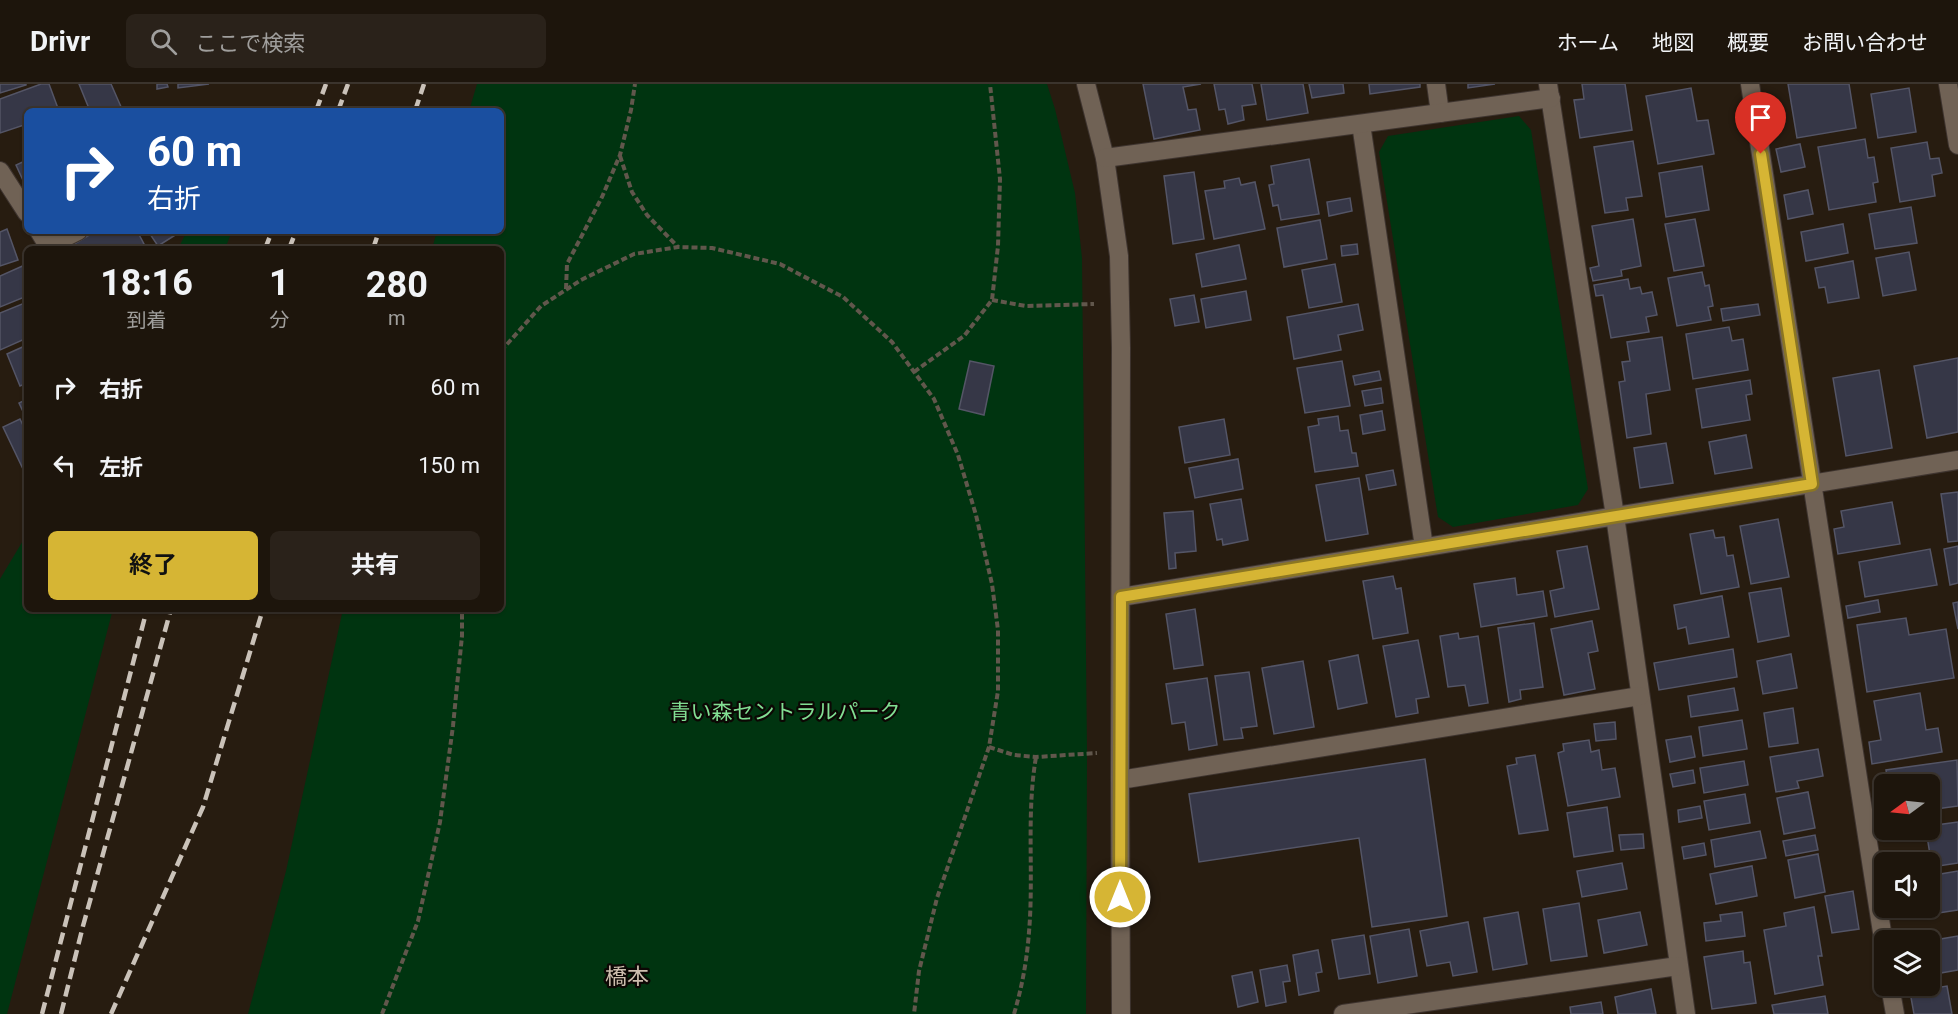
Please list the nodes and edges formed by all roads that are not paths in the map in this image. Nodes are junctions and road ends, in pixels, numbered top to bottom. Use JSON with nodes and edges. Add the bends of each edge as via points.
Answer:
{"nodes":[{"id":1,"x":1086,"y":84,"type":"edge"},
{"id":2,"x":1436,"y":84,"type":"edge"},
{"id":3,"x":1750,"y":84,"type":"edge"},
{"id":4,"x":1948,"y":84,"type":"edge"},
{"id":5,"x":1550,"y":91,"type":"edge"},
{"id":6,"x":1440,"y":113,"type":"junction"},
{"id":7,"x":1361,"y":124,"type":"junction"},
{"id":8,"x":1958,"y":145,"type":"edge"},
{"id":9,"x":1105,"y":158,"type":"junction"},
{"id":10,"x":0,"y":171,"type":"edge"},
{"id":11,"x":24,"y":208,"type":"edge"},
{"id":12,"x":69,"y":234,"type":"edge"},
{"id":13,"x":46,"y":242,"type":"edge"},
{"id":14,"x":1958,"y":460,"type":"edge"},
{"id":15,"x":1812,"y":484,"type":"junction"},
{"id":16,"x":1615,"y":516,"type":"junction"},
{"id":17,"x":1424,"y":547,"type":"junction"},
{"id":18,"x":1121,"y":597,"type":"junction"},
{"id":19,"x":1640,"y":696,"type":"junction"},
{"id":20,"x":1119,"y":780,"type":"junction"},
{"id":21,"x":1882,"y":930,"type":"edge"},
{"id":22,"x":1678,"y":966,"type":"junction"},
{"id":23,"x":1892,"y":996,"type":"edge"},
{"id":24,"x":1121,"y":1014,"type":"edge"},
{"id":25,"x":1344,"y":1014,"type":"edge"},
{"id":26,"x":1686,"y":1014,"type":"edge"},
{"id":27,"x":1895,"y":1014,"type":"edge"}],
"edges":[{"from":1,"to":9,"type":"street"},
{"from":2,"to":6,"type":"street"},
{"from":3,"to":15,"type":"street"},
{"from":4,"to":8,"type":"street"},
{"from":5,"to":6,"type":"street"},
{"from":5,"to":16,"type":"street"},
{"from":6,"to":7,"type":"street"},
{"from":7,"to":9,"type":"street"},
{"from":7,"to":17,"type":"street"},
{"from":9,"to":18,"type":"street","via":[[1119,256]]},
{"from":10,"to":11,"type":"street"},
{"from":12,"to":13,"type":"street"},
{"from":14,"to":15,"type":"street"},
{"from":15,"to":16,"type":"street"},
{"from":15,"to":21,"type":"street"},
{"from":16,"to":17,"type":"street"},
{"from":16,"to":19,"type":"street"},
{"from":17,"to":18,"type":"street"},
{"from":18,"to":20,"type":"street"},
{"from":19,"to":20,"type":"street"},
{"from":19,"to":22,"type":"street"},
{"from":20,"to":24,"type":"street"},
{"from":22,"to":25,"type":"street"},
{"from":22,"to":26,"type":"street"},
{"from":23,"to":27,"type":"street"}]}
